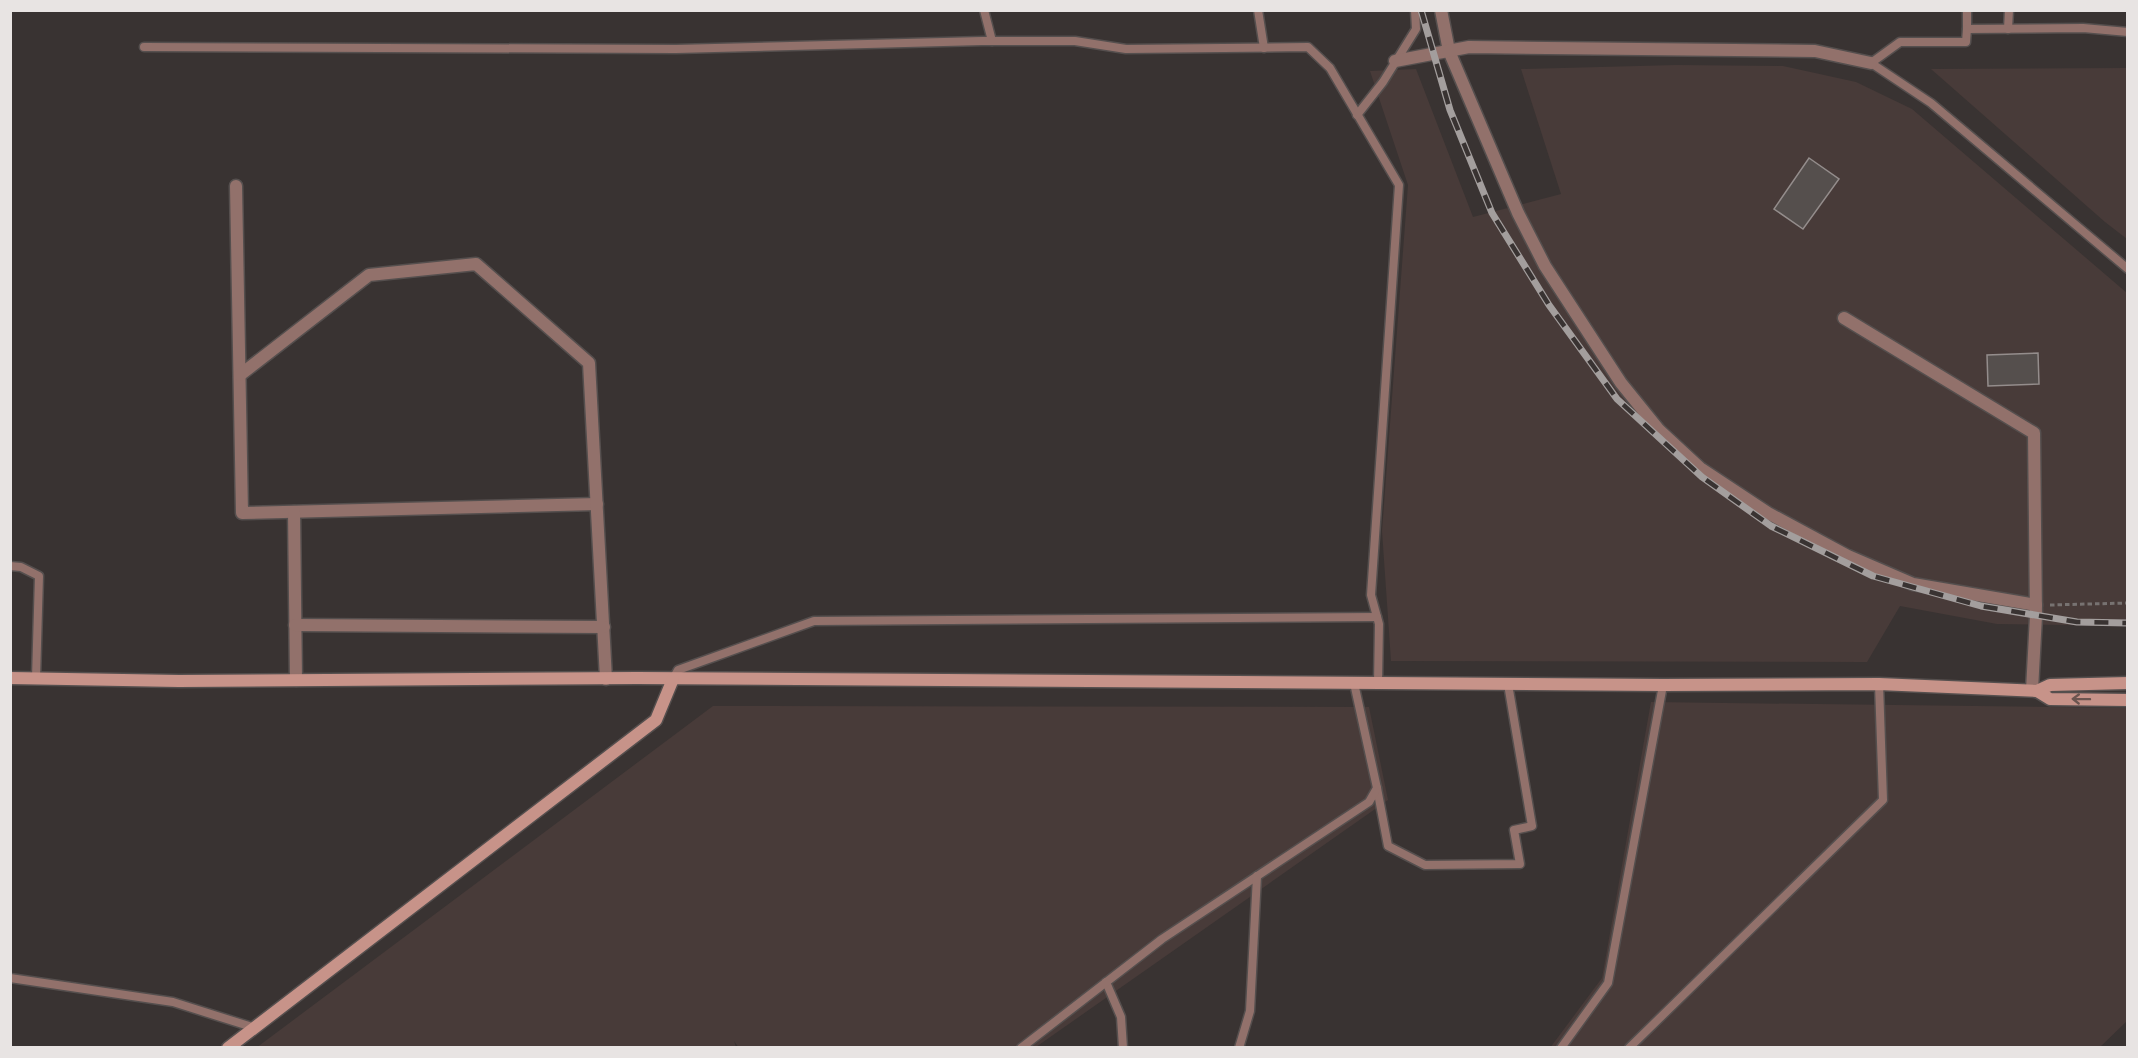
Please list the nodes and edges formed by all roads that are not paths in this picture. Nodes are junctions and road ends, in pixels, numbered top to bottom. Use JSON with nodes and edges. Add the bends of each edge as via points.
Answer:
{"nodes":[{"id":1,"x":984,"y":10,"type":"edge"},
{"id":2,"x":1258,"y":10,"type":"edge"},
{"id":3,"x":1415,"y":10,"type":"edge"},
{"id":4,"x":1441,"y":10,"type":"edge"},
{"id":5,"x":1967,"y":10,"type":"edge"},
{"id":6,"x":2009,"y":10,"type":"edge"},
{"id":7,"x":1967,"y":29,"type":"junction"},
{"id":8,"x":2008,"y":29,"type":"junction"},
{"id":9,"x":2127,"y":32,"type":"edge"},
{"id":10,"x":992,"y":41,"type":"junction"},
{"id":11,"x":144,"y":47,"type":"dead end"},
{"id":12,"x":1264,"y":48,"type":"junction"},
{"id":13,"x":1449,"y":51,"type":"junction"},
{"id":14,"x":1395,"y":62,"type":"junction"},
{"id":15,"x":1870,"y":63,"type":"junction"},
{"id":16,"x":1358,"y":115,"type":"junction"},
{"id":17,"x":236,"y":186,"type":"dead end"},
{"id":18,"x":2127,"y":269,"type":"edge"},
{"id":19,"x":1844,"y":318,"type":"dead end"},
{"id":20,"x":240,"y":375,"type":"junction"},
{"id":21,"x":597,"y":504,"type":"junction"},
{"id":22,"x":294,"y":512,"type":"junction"},
{"id":23,"x":10,"y":566,"type":"edge"},
{"id":24,"x":2036,"y":605,"type":"junction"},
{"id":25,"x":1377,"y":617,"type":"junction"},
{"id":26,"x":296,"y":625,"type":"junction"},
{"id":27,"x":604,"y":627,"type":"junction"},
{"id":28,"x":10,"y":678,"type":"edge"},
{"id":29,"x":36,"y":678,"type":"junction"},
{"id":30,"x":606,"y":679,"type":"junction"},
{"id":31,"x":673,"y":679,"type":"junction"},
{"id":32,"x":296,"y":680,"type":"junction"},
{"id":33,"x":1354,"y":683,"type":"junction"},
{"id":34,"x":2127,"y":683,"type":"edge"},
{"id":35,"x":1378,"y":684,"type":"junction"},
{"id":36,"x":1508,"y":684,"type":"junction"},
{"id":37,"x":1879,"y":684,"type":"junction"},
{"id":38,"x":1663,"y":685,"type":"junction"},
{"id":39,"x":2035,"y":691,"type":"junction"},
{"id":40,"x":2127,"y":700,"type":"edge"},
{"id":41,"x":1377,"y":788,"type":"junction"},
{"id":42,"x":1257,"y":876,"type":"junction"},
{"id":43,"x":10,"y":978,"type":"edge"},
{"id":44,"x":1106,"y":982,"type":"junction"},
{"id":45,"x":255,"y":1028,"type":"junction"},
{"id":46,"x":228,"y":1047,"type":"edge"},
{"id":47,"x":1021,"y":1047,"type":"edge"},
{"id":48,"x":1123,"y":1047,"type":"edge"},
{"id":49,"x":1239,"y":1047,"type":"edge"},
{"id":50,"x":1561,"y":1047,"type":"edge"},
{"id":51,"x":1629,"y":1047,"type":"edge"}],
"edges":[{"from":1,"to":10,"type":"lane"},
{"from":2,"to":12,"type":"lane"},
{"from":3,"to":14,"type":"lane","via":[[1416,29]]},
{"from":4,"to":13,"type":"street"},
{"from":5,"to":7,"type":"lane"},
{"from":6,"to":8,"type":"lane"},
{"from":7,"to":8,"type":"lane"},
{"from":7,"to":15,"type":"lane","via":[[1966,42],[1900,42]]},
{"from":8,"to":9,"type":"lane"},
{"from":10,"to":11,"type":"lane","via":[[676,49]]},
{"from":10,"to":12,"type":"lane","via":[[1075,41],[1126,49]]},
{"from":12,"to":16,"type":"lane","via":[[1308,47],[1330,68]]},
{"from":13,"to":14,"type":"street"},
{"from":13,"to":15,"type":"street","via":[[1480,47],[1815,51]]},
{"from":13,"to":24,"type":"street","via":[[1518,213],[1545,266],[1621,383],[1659,430],[1700,468],[1768,513],[1848,556],[1913,584]]},
{"from":14,"to":16,"type":"lane"},
{"from":15,"to":18,"type":"lane","via":[[1931,104]]},
{"from":16,"to":25,"type":"lane","via":[[1399,185],[1371,595]]},
{"from":17,"to":20,"type":"street"},
{"from":19,"to":24,"type":"street","via":[[2034,433]]},
{"from":20,"to":21,"type":"street","via":[[369,275],[476,264],[589,363]]},
{"from":20,"to":22,"type":"street","via":[[242,513]]},
{"from":21,"to":22,"type":"street"},
{"from":21,"to":27,"type":"street"},
{"from":22,"to":26,"type":"street"},
{"from":23,"to":29,"type":"lane","via":[[39,576]]},
{"from":24,"to":39,"type":"street"},
{"from":25,"to":31,"type":"lane","via":[[814,621],[678,670]]},
{"from":25,"to":35,"type":"lane"},
{"from":26,"to":27,"type":"street"},
{"from":26,"to":32,"type":"street"},
{"from":27,"to":30,"type":"street"},
{"from":28,"to":29,"type":"street"},
{"from":29,"to":32,"type":"street"},
{"from":30,"to":31,"type":"street"},
{"from":30,"to":32,"type":"street"},
{"from":31,"to":33,"type":"street"},
{"from":31,"to":45,"type":"street","via":[[656,720]]},
{"from":33,"to":35,"type":"street"},
{"from":33,"to":41,"type":"lane"},
{"from":34,"to":39,"type":"street","via":[[2050,685]]},
{"from":35,"to":36,"type":"street"},
{"from":36,"to":38,"type":"street"},
{"from":36,"to":41,"type":"lane","via":[[1532,826],[1514,830],[1520,864],[1425,865],[1388,846]]},
{"from":37,"to":38,"type":"street"},
{"from":37,"to":39,"type":"street"},
{"from":37,"to":51,"type":"lane","via":[[1882,800]]},
{"from":38,"to":50,"type":"lane","via":[[1608,983]]},
{"from":40,"to":39,"type":"street","one_way":true,"via":[[2050,699]]},
{"from":41,"to":42,"type":"lane","via":[[1369,802]]},
{"from":42,"to":44,"type":"lane","via":[[1162,939]]},
{"from":42,"to":49,"type":"lane","via":[[1250,1011]]},
{"from":43,"to":45,"type":"lane","via":[[173,1002]]},
{"from":44,"to":47,"type":"lane"},
{"from":44,"to":48,"type":"lane","via":[[1121,1017]]},
{"from":45,"to":46,"type":"street"}]}
